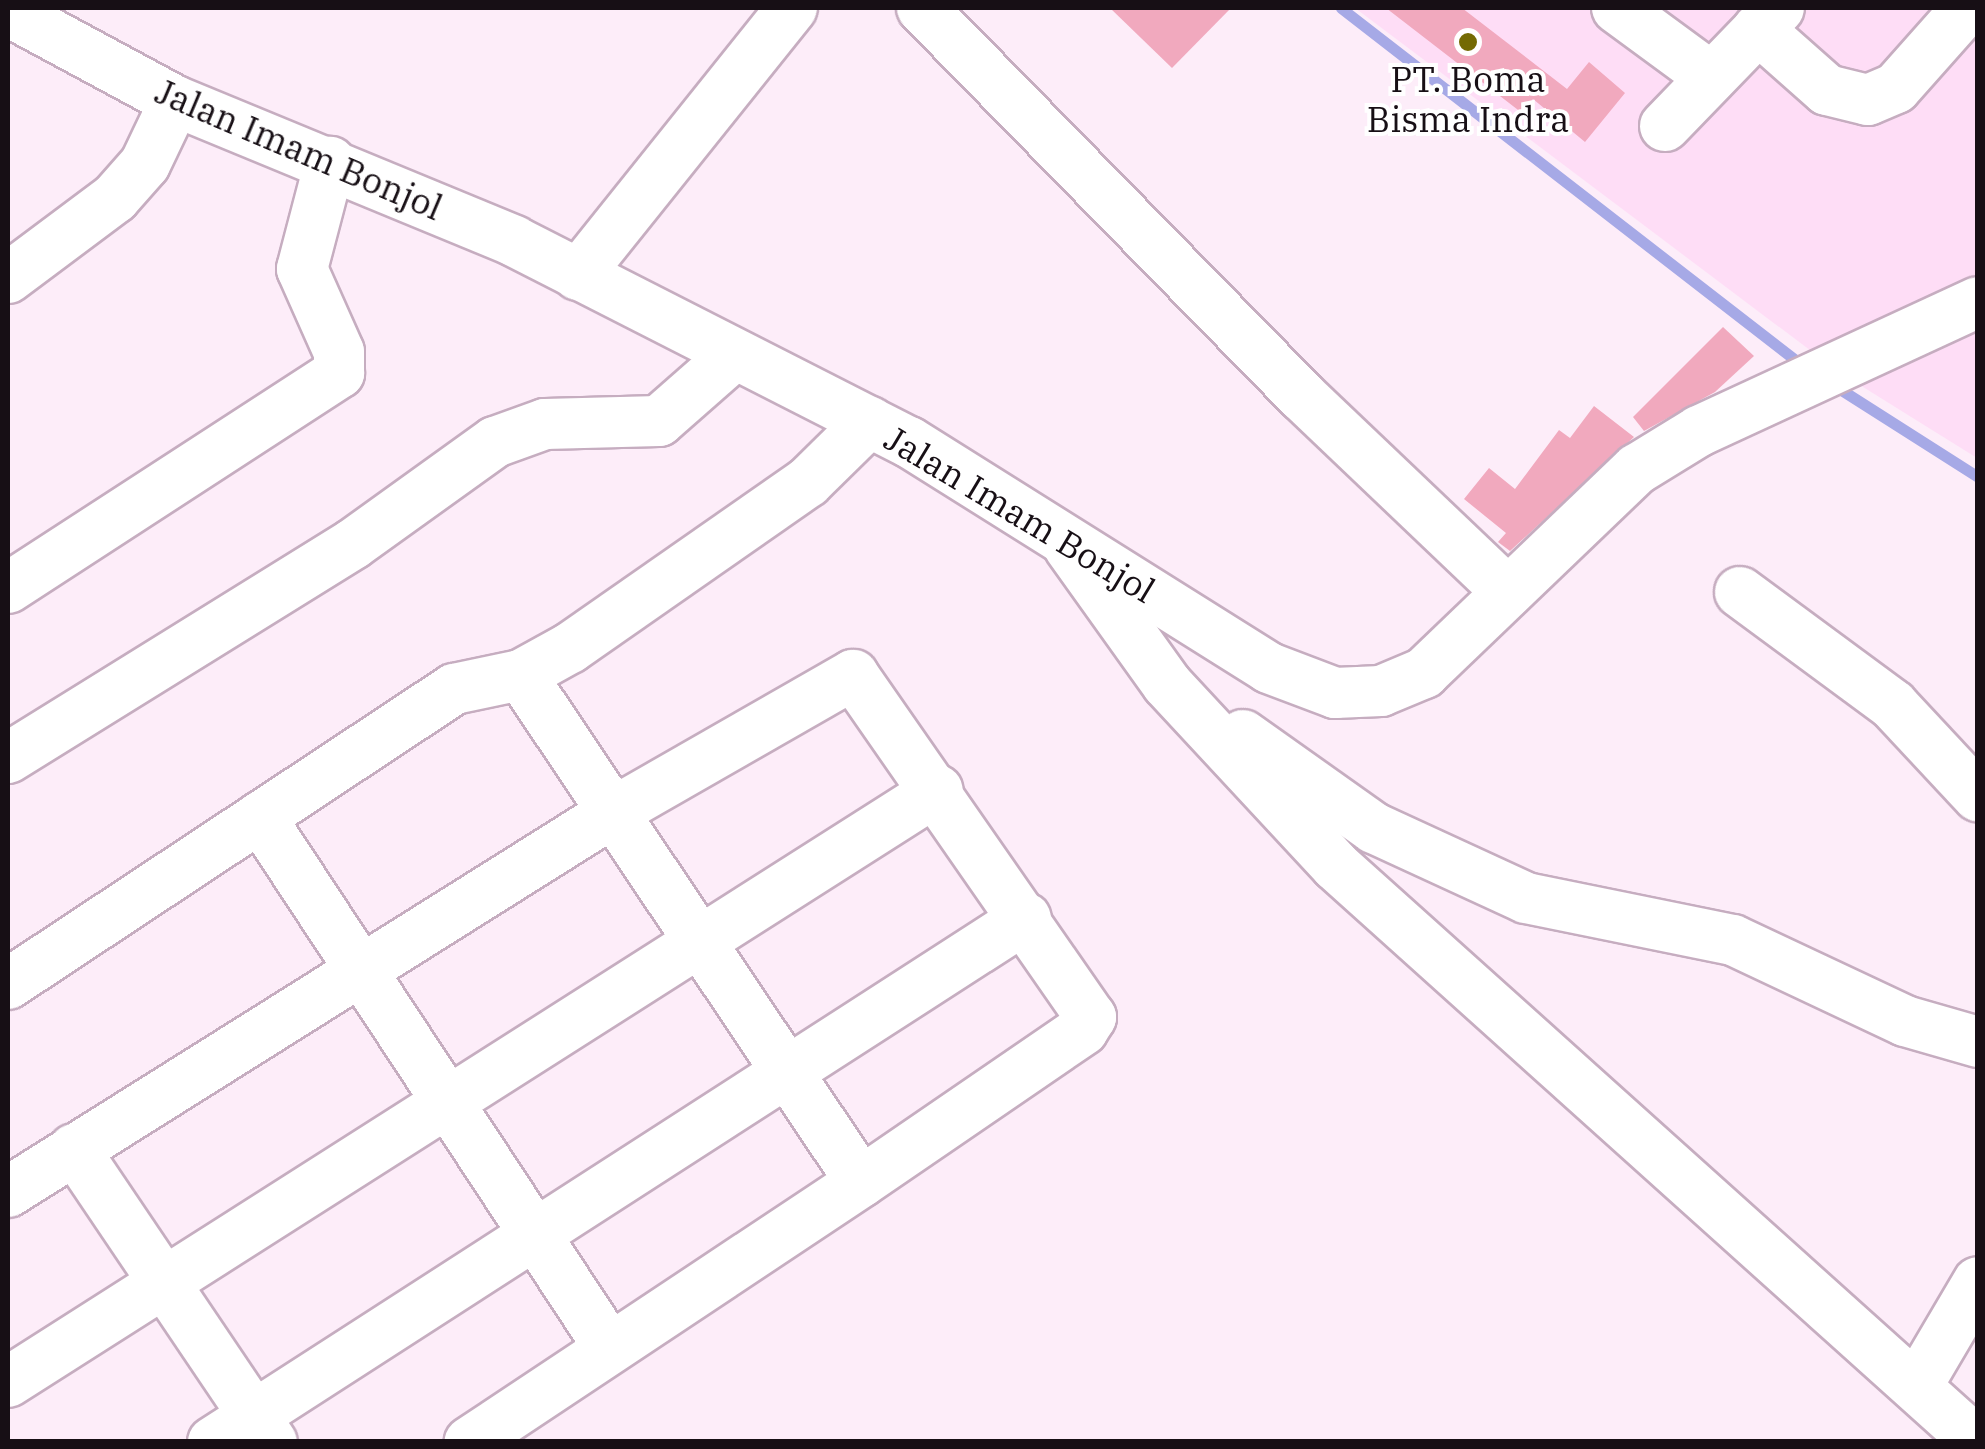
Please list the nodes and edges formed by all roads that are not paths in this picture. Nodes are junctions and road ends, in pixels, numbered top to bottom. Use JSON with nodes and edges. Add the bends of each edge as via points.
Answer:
{"nodes":[{"id":1,"x":792,"y":8,"type":"edge"},
{"id":2,"x":922,"y":8,"type":"edge"},
{"id":3,"x":1617,"y":8,"type":"edge"},
{"id":4,"x":1967,"y":8,"type":"edge"},
{"id":5,"x":8,"y":11,"type":"edge"},
{"id":6,"x":1769,"y":18,"type":"edge"},
{"id":7,"x":1711,"y":77,"type":"junction"},
{"id":8,"x":175,"y":101,"type":"junction"},
{"id":9,"x":1664,"y":126,"type":"dead end"},
{"id":10,"x":330,"y":162,"type":"junction"},
{"id":11,"x":578,"y":275,"type":"junction"},
{"id":12,"x":8,"y":278,"type":"edge"},
{"id":13,"x":1978,"y":302,"type":"edge"},
{"id":14,"x":734,"y":355,"type":"junction"},
{"id":15,"x":868,"y":422,"type":"junction"},
{"id":16,"x":1064,"y":538,"type":"junction"},
{"id":17,"x":8,"y":588,"type":"edge"},
{"id":18,"x":1508,"y":592,"type":"junction"},
{"id":19,"x":1740,"y":592,"type":"dead end"},
{"id":20,"x":521,"y":675,"type":"junction"},
{"id":21,"x":1284,"y":677,"type":"junction"},
{"id":22,"x":1235,"y":743,"type":"junction"},
{"id":23,"x":8,"y":758,"type":"edge"},
{"id":24,"x":938,"y":790,"type":"junction"},
{"id":25,"x":1978,"y":796,"type":"edge"},
{"id":26,"x":612,"y":813,"type":"junction"},
{"id":27,"x":260,"y":817,"type":"junction"},
{"id":28,"x":1026,"y":918,"type":"junction"},
{"id":29,"x":698,"y":943,"type":"junction"},
{"id":30,"x":359,"y":968,"type":"junction"},
{"id":31,"x":8,"y":984,"type":"edge"},
{"id":32,"x":1978,"y":1042,"type":"edge"},
{"id":33,"x":783,"y":1072,"type":"junction"},
{"id":34,"x":448,"y":1102,"type":"junction"},
{"id":35,"x":74,"y":1149,"type":"junction"},
{"id":36,"x":861,"y":1182,"type":"junction"},
{"id":37,"x":8,"y":1192,"type":"edge"},
{"id":38,"x":534,"y":1235,"type":"junction"},
{"id":39,"x":164,"y":1282,"type":"junction"},
{"id":40,"x":1978,"y":1282,"type":"edge"},
{"id":41,"x":609,"y":1347,"type":"junction"},
{"id":42,"x":8,"y":1382,"type":"edge"},
{"id":43,"x":1918,"y":1384,"type":"junction"},
{"id":44,"x":263,"y":1428,"type":"edge"},
{"id":45,"x":213,"y":1442,"type":"edge"},
{"id":46,"x":469,"y":1442,"type":"edge"},
{"id":47,"x":1978,"y":1442,"type":"edge"}],
"edges":[{"from":1,"to":11,"type":"street"},
{"from":2,"to":18,"type":"street","via":[[1302,396]]},
{"from":3,"to":7,"type":"street"},
{"from":4,"to":6,"type":"street","via":[[1896,88],[1868,100],[1827,90]]},
{"from":5,"to":8,"type":"street","name":"Jalan Imam Bonjol"},
{"from":6,"to":7,"type":"street"},
{"from":7,"to":9,"type":"street"},
{"from":8,"to":10,"type":"street","name":"Jalan Imam Bonjol"},
{"from":8,"to":12,"type":"street","via":[[145,164],[115,198]]},
{"from":10,"to":11,"type":"street","name":"Jalan Imam Bonjol"},
{"from":10,"to":17,"type":"street","via":[[302,269],[339,352],[339,373]]},
{"from":11,"to":14,"type":"street","name":"Jalan Imam Bonjol"},
{"from":13,"to":18,"type":"street","name":"Jalan Imam Bonjol","via":[[1699,432],[1637,470]]},
{"from":14,"to":15,"type":"street","name":"Jalan Imam Bonjol"},
{"from":14,"to":23,"type":"street","via":[[658,421],[545,424],[495,442],[353,544]]},
{"from":15,"to":16,"type":"street","name":"Jalan Imam Bonjol"},
{"from":15,"to":20,"type":"street","via":[[808,482]]},
{"from":16,"to":21,"type":"street","name":"Jalan Imam Bonjol"},
{"from":16,"to":22,"type":"street","via":[[1111,614]]},
{"from":18,"to":21,"type":"street","name":"Jalan Imam Bonjol","via":[[1414,679],[1349,695]]},
{"from":19,"to":25,"type":"street","via":[[1893,705]]},
{"from":20,"to":26,"type":"street"},
{"from":20,"to":27,"type":"street","via":[[454,689]]},
{"from":21,"to":22,"type":"street"},
{"from":22,"to":32,"type":"street","via":[[1374,828],[1526,898],[1733,940],[1905,1021]]},
{"from":22,"to":43,"type":"street","via":[[1418,947]]},
{"from":24,"to":26,"type":"street","via":[[853,675]]},
{"from":24,"to":28,"type":"street"},
{"from":24,"to":29,"type":"street"},
{"from":26,"to":29,"type":"street"},
{"from":26,"to":30,"type":"street"},
{"from":27,"to":30,"type":"street"},
{"from":27,"to":31,"type":"street"},
{"from":28,"to":33,"type":"street"},
{"from":28,"to":36,"type":"street","via":[[1090,1005],[1084,1030]]},
{"from":29,"to":33,"type":"street"},
{"from":29,"to":34,"type":"street"},
{"from":30,"to":34,"type":"street"},
{"from":30,"to":35,"type":"street"},
{"from":33,"to":36,"type":"street"},
{"from":33,"to":38,"type":"street"},
{"from":34,"to":38,"type":"street"},
{"from":34,"to":39,"type":"street"},
{"from":35,"to":37,"type":"street"},
{"from":35,"to":39,"type":"street"},
{"from":36,"to":41,"type":"street"},
{"from":38,"to":41,"type":"street"},
{"from":38,"to":44,"type":"street"},
{"from":39,"to":42,"type":"street"},
{"from":39,"to":44,"type":"street"},
{"from":40,"to":43,"type":"street"},
{"from":41,"to":46,"type":"street"},
{"from":43,"to":47,"type":"street"},
{"from":44,"to":45,"type":"street"}]}
